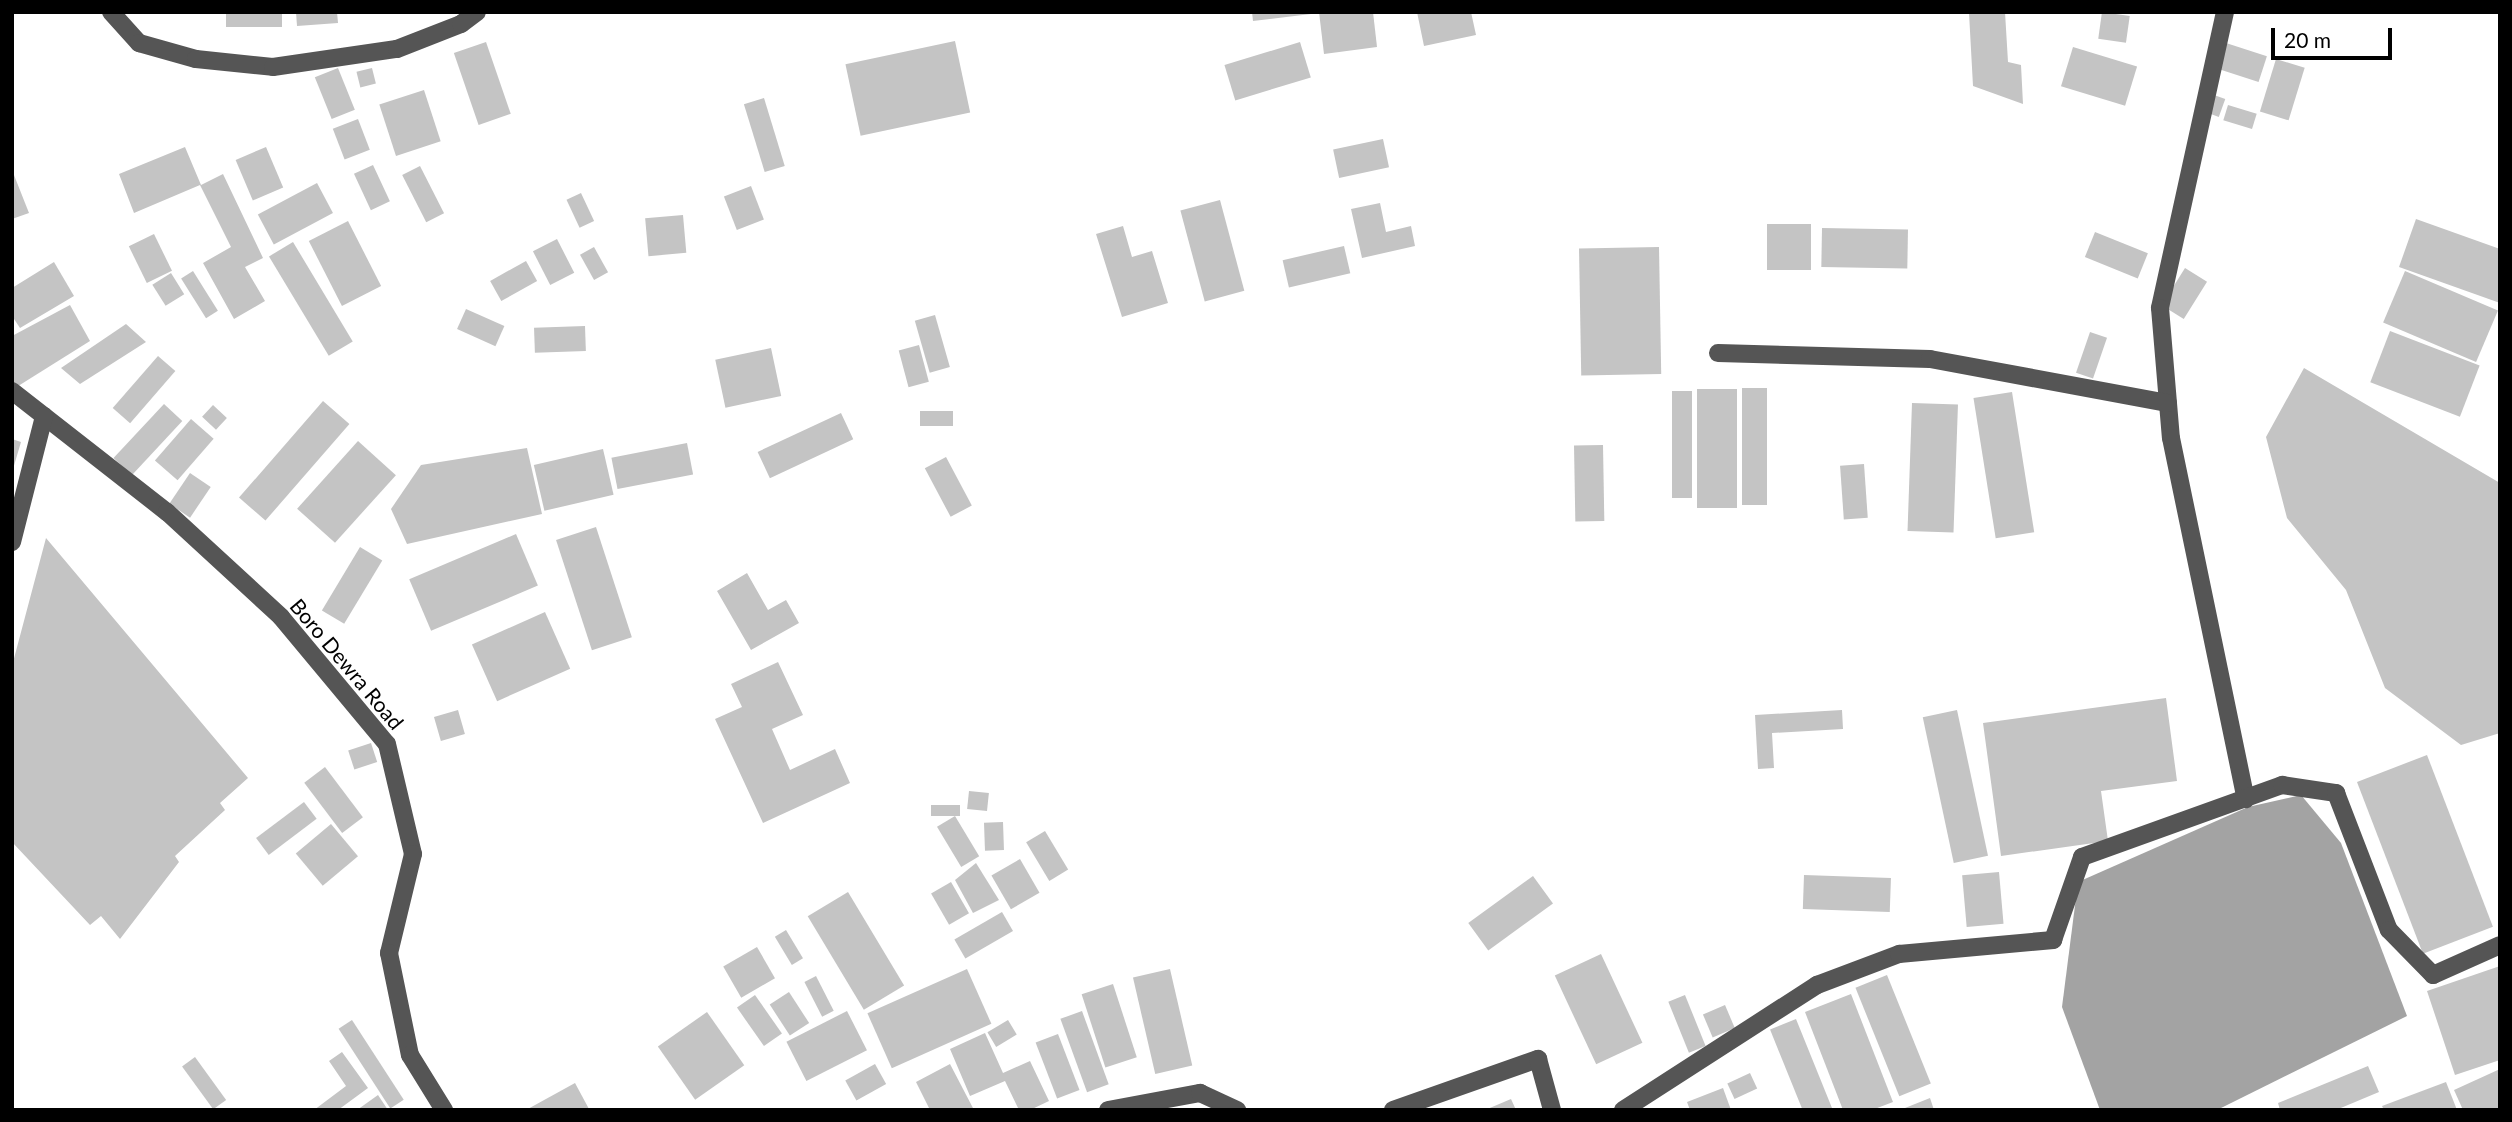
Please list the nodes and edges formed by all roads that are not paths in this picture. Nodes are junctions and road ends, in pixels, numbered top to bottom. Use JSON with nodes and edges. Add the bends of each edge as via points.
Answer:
{"nodes":[{"id":1,"x":111,"y":12,"type":"edge"},
{"id":2,"x":477,"y":12,"type":"edge"},
{"id":3,"x":2225,"y":12,"type":"edge"},
{"id":4,"x":1718,"y":353,"type":"dead end"},
{"id":5,"x":12,"y":391,"type":"edge"},
{"id":6,"x":2168,"y":403,"type":"junction"},
{"id":7,"x":44,"y":416,"type":"junction"},
{"id":8,"x":12,"y":542,"type":"edge"},
{"id":9,"x":2246,"y":799,"type":"junction"},
{"id":10,"x":2500,"y":945,"type":"edge"},
{"id":11,"x":444,"y":1110,"type":"edge"},
{"id":12,"x":1108,"y":1110,"type":"edge"},
{"id":13,"x":1237,"y":1110,"type":"edge"},
{"id":14,"x":1392,"y":1110,"type":"edge"},
{"id":15,"x":1552,"y":1110,"type":"edge"},
{"id":16,"x":1623,"y":1110,"type":"edge"}],
"edges":[{"from":1,"to":2,"type":"street","via":[[139,43],[196,59],[273,67],[397,49],[461,24]]},
{"from":3,"to":6,"type":"street","via":[[2160,308]]},
{"from":4,"to":6,"type":"street","via":[[1930,359]]},
{"from":5,"to":7,"type":"street","name":"Boro Dewra Road"},
{"from":6,"to":9,"type":"street","via":[[2171,438]]},
{"from":7,"to":8,"type":"street"},
{"from":7,"to":11,"type":"street","name":"Boro Dewra Road","via":[[167,512],[281,617],[387,744],[413,854],[389,953],[410,1055]]},
{"from":9,"to":10,"type":"street","via":[[2282,785],[2336,793],[2389,930],[2433,975]]},
{"from":9,"to":16,"type":"street","via":[[2082,858],[2053,940],[1899,954],[1817,985]]},
{"from":12,"to":13,"type":"street","via":[[1200,1093]]},
{"from":14,"to":15,"type":"street","via":[[1538,1059]]}]}
